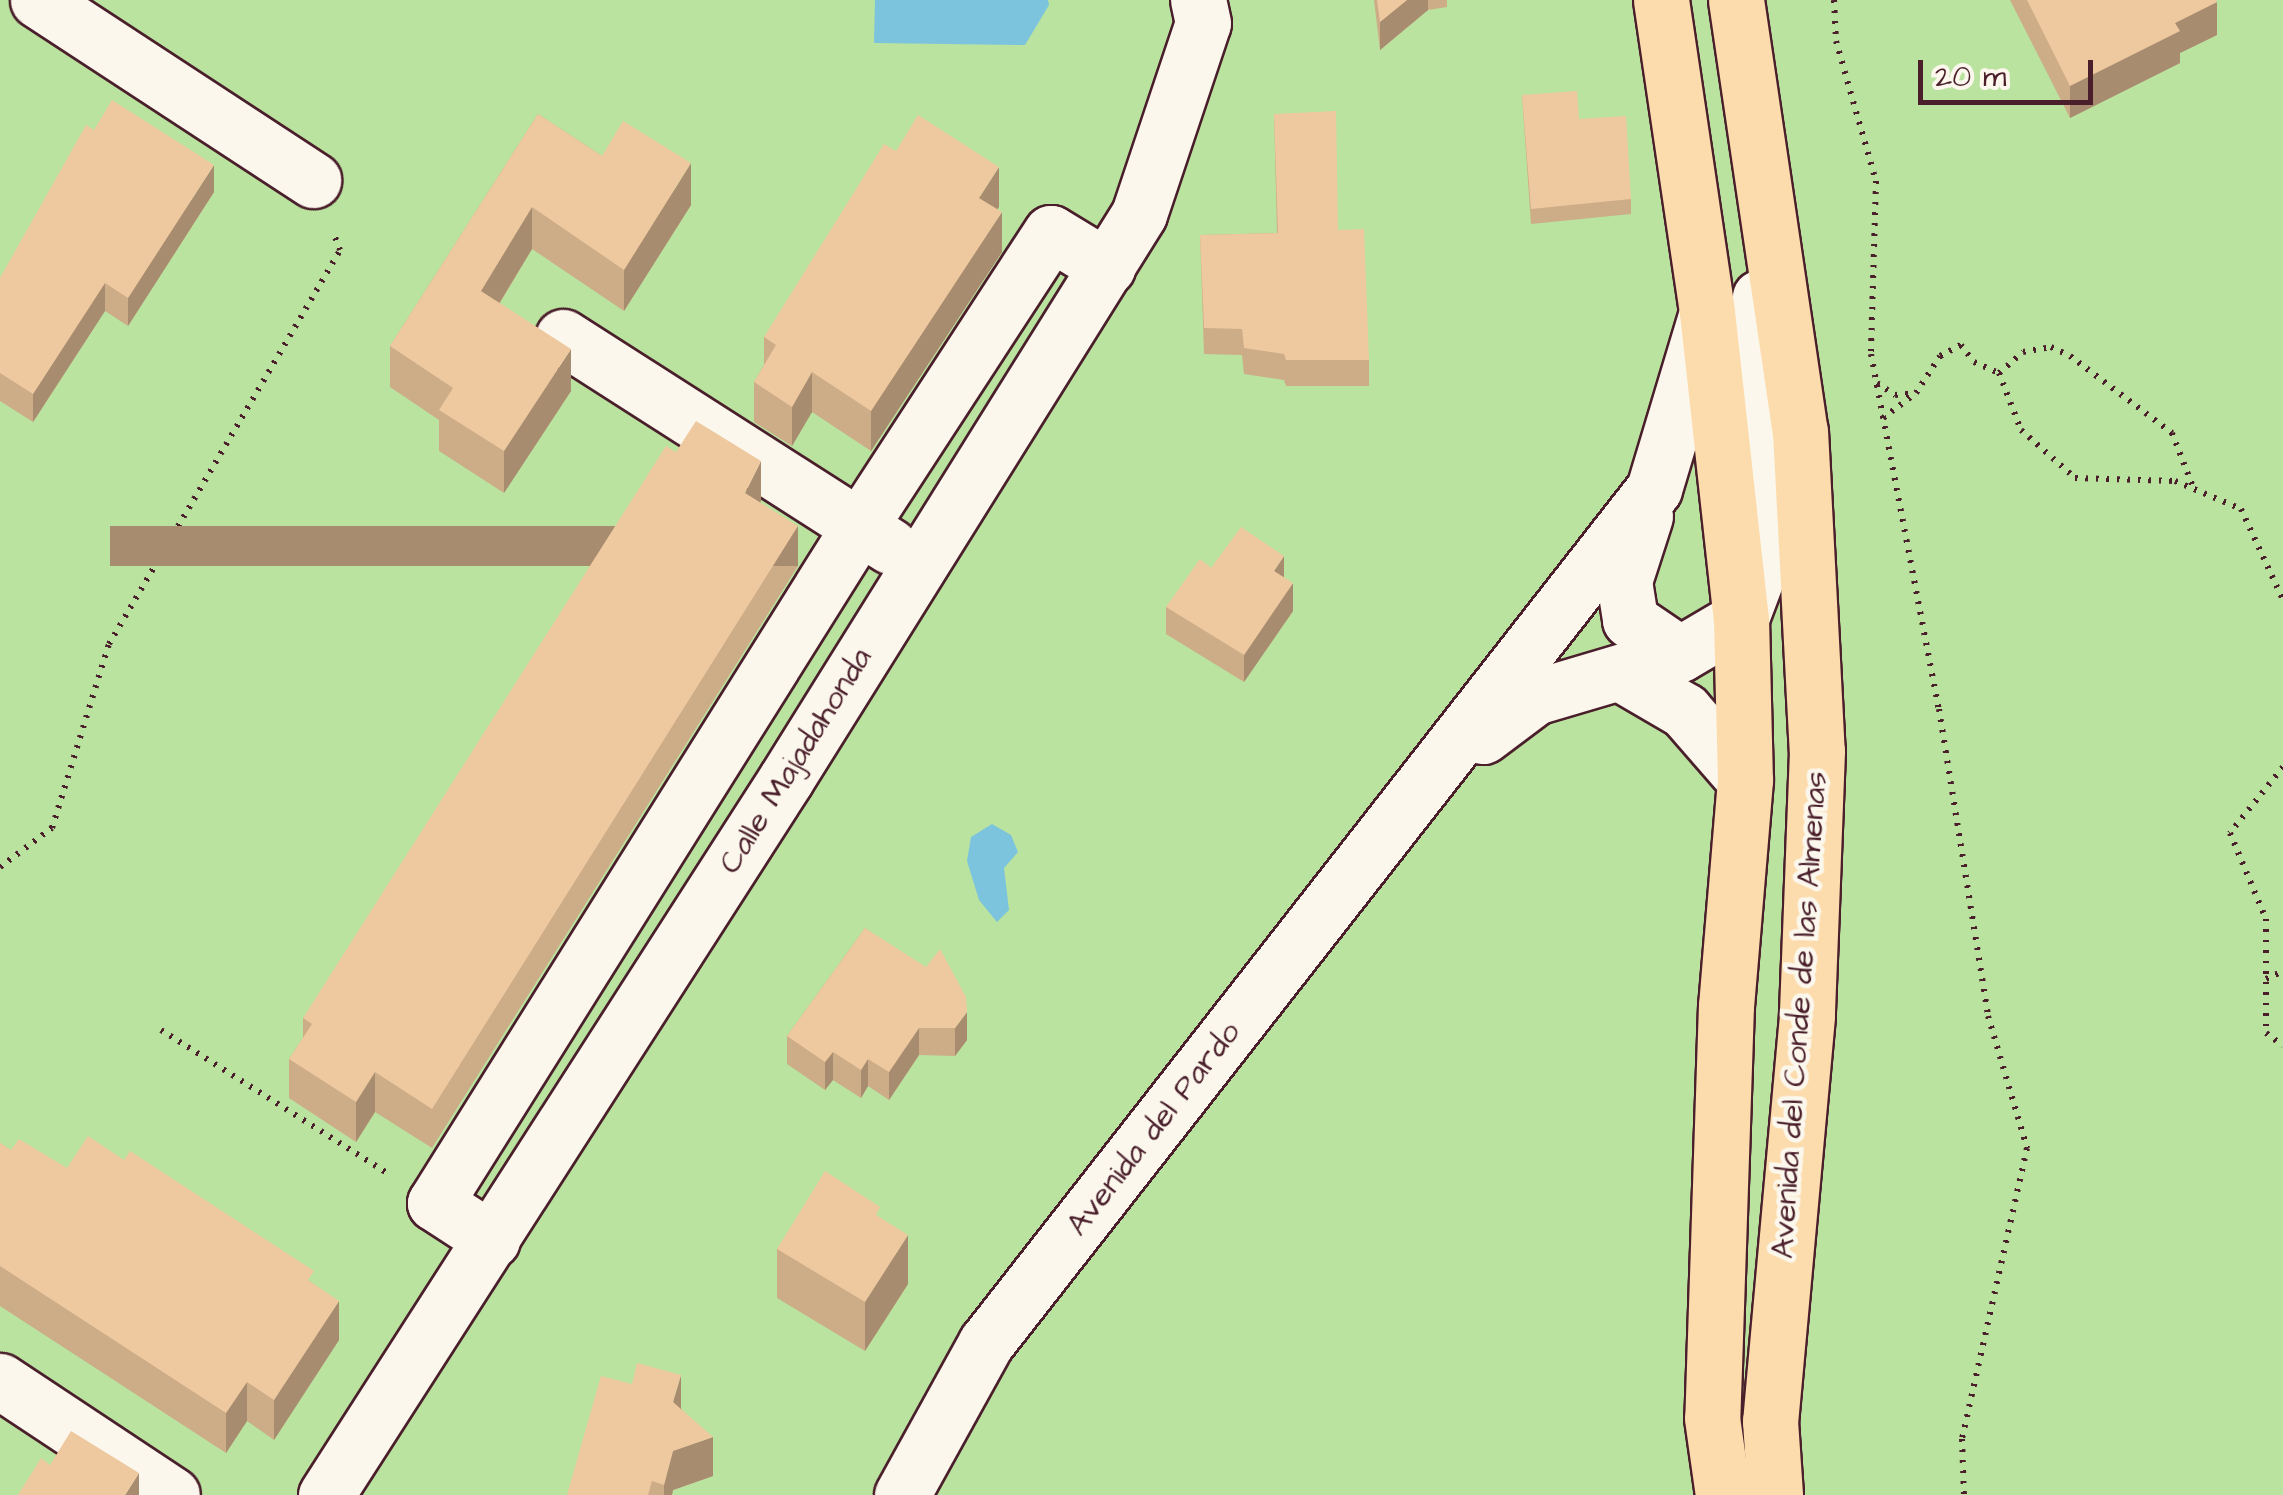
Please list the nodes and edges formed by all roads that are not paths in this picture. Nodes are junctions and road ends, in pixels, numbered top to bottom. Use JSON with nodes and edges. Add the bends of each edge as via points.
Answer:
{"nodes":[{"id":1,"x":38,"y":0,"type":"edge"},
{"id":2,"x":1198,"y":0,"type":"edge"},
{"id":3,"x":1661,"y":0,"type":"edge"},
{"id":4,"x":1739,"y":0,"type":"edge"},
{"id":5,"x":1748,"y":66,"type":"junction"},
{"id":6,"x":312,"y":180,"type":"road end"},
{"id":7,"x":1107,"y":267,"type":"junction"},
{"id":8,"x":1707,"y":312,"type":"junction"},
{"id":9,"x":563,"y":337,"type":"dead end"},
{"id":10,"x":1654,"y":490,"type":"junction"},
{"id":11,"x":860,"y":526,"type":"junction"},
{"id":12,"x":918,"y":564,"type":"junction"},
{"id":13,"x":1741,"y":618,"type":"junction"},
{"id":14,"x":1680,"y":654,"type":"junction"},
{"id":15,"x":1620,"y":673,"type":"junction"},
{"id":16,"x":1430,"y":778,"type":"junction"},
{"id":17,"x":1744,"y":780,"type":"junction"},
{"id":18,"x":492,"y":1240,"type":"junction"},
{"id":19,"x":0,"y":1381,"type":"edge"},
{"id":20,"x":172,"y":1495,"type":"edge"},
{"id":21,"x":326,"y":1495,"type":"edge"},
{"id":22,"x":902,"y":1495,"type":"edge"},
{"id":23,"x":1723,"y":1495,"type":"edge"},
{"id":24,"x":1775,"y":1495,"type":"edge"}],
"edges":[{"from":1,"to":6,"type":"street"},
{"from":2,"to":7,"type":"street","name":"Calle Majadahonda","via":[[1204,24],[1139,214]]},
{"from":3,"to":8,"type":"main road","name":"Avenida del Conde de las Almenas"},
{"from":4,"to":5,"type":"main road","name":"Avenida del Conde de las Almenas"},
{"from":5,"to":13,"type":"street","via":[[1772,536]]},
{"from":5,"to":24,"type":"main road","name":"Avenida del Conde de las Almenas","via":[[1800,430],[1817,750],[1807,1016],[1770,1421]]},
{"from":7,"to":11,"type":"street","via":[[1051,233]]},
{"from":7,"to":12,"type":"street","name":"Calle Majadahonda"},
{"from":8,"to":10,"type":"street"},
{"from":8,"to":13,"type":"main road","name":"Avenida del Conde de las Almenas"},
{"from":9,"to":11,"type":"street"},
{"from":10,"to":14,"type":"street","via":[[1624,581],[1630,620]]},
{"from":10,"to":16,"type":"street"},
{"from":11,"to":12,"type":"street"},
{"from":11,"to":18,"type":"street","via":[[435,1204]]},
{"from":12,"to":18,"type":"street","name":"Calle Majadahonda"},
{"from":13,"to":14,"type":"street"},
{"from":13,"to":17,"type":"main road","name":"Avenida del Conde de las Almenas"},
{"from":14,"to":15,"type":"street"},
{"from":15,"to":16,"type":"street","via":[[1535,697]]},
{"from":15,"to":17,"type":"street","via":[[1685,711]]},
{"from":16,"to":22,"type":"street","name":"Avenida del Pardo","via":[[986,1343]]},
{"from":17,"to":23,"type":"main road","name":"Avenida del Conde de las Almenas","via":[[1726,1005],[1712,1418]]},
{"from":18,"to":21,"type":"street","name":"Calle Majadahonda"},
{"from":19,"to":20,"type":"street"}]}
